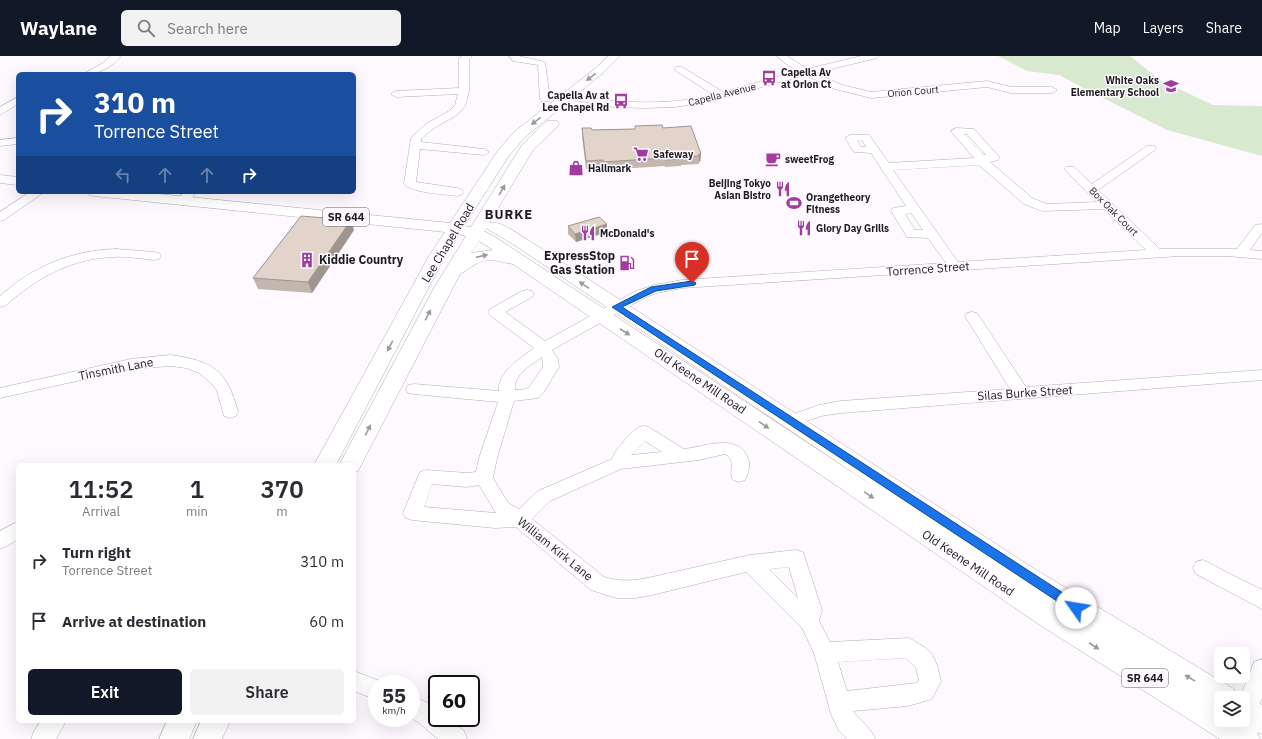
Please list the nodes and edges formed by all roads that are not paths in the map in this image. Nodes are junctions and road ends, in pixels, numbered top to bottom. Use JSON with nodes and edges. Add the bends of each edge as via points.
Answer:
{"nodes":[{"id":1,"x":116,"y":56,"type":"edge"},
{"id":2,"x":467,"y":56,"type":"edge"},
{"id":3,"x":514,"y":56,"type":"edge"},
{"id":4,"x":782,"y":56,"type":"edge"},
{"id":5,"x":874,"y":56,"type":"edge"},
{"id":6,"x":620,"y":58,"type":"edge"},
{"id":7,"x":679,"y":69,"type":"dead end"},
{"id":8,"x":92,"y":72,"type":"edge"},
{"id":9,"x":806,"y":72,"type":"junction"},
{"id":10,"x":1052,"y":90,"type":"dead end"},
{"id":11,"x":464,"y":91,"type":"junction"},
{"id":12,"x":396,"y":94,"type":"dead end"},
{"id":13,"x":721,"y":95,"type":"junction"},
{"id":14,"x":567,"y":96,"type":"junction"},
{"id":15,"x":545,"y":99,"type":"dead end"},
{"id":16,"x":581,"y":100,"type":"junction"},
{"id":17,"x":16,"y":101,"type":"edge"},
{"id":18,"x":0,"y":112,"type":"edge"},
{"id":19,"x":16,"y":141,"type":"edge"},
{"id":20,"x":0,"y":143,"type":"edge"},
{"id":21,"x":415,"y":145,"type":"junction"},
{"id":22,"x":1151,"y":148,"type":"dead end"},
{"id":23,"x":873,"y":150,"type":"dead end"},
{"id":24,"x":484,"y":152,"type":"dead end"},
{"id":25,"x":885,"y":167,"type":"junction"},
{"id":26,"x":1070,"y":169,"type":"dead end"},
{"id":27,"x":0,"y":179,"type":"edge"},
{"id":28,"x":16,"y":181,"type":"edge"},
{"id":29,"x":1092,"y":189,"type":"junction"},
{"id":30,"x":457,"y":192,"type":"dead end"},
{"id":31,"x":35,"y":194,"type":"edge"},
{"id":32,"x":141,"y":194,"type":"edge"},
{"id":33,"x":176,"y":194,"type":"edge"},
{"id":34,"x":188,"y":196,"type":"edge"},
{"id":35,"x":1107,"y":205,"type":"junction"},
{"id":36,"x":914,"y":209,"type":"junction"},
{"id":37,"x":0,"y":217,"type":"edge"},
{"id":38,"x":458,"y":224,"type":"junction"},
{"id":39,"x":478,"y":228,"type":"junction"},
{"id":40,"x":1262,"y":228,"type":"edge"},
{"id":41,"x":932,"y":234,"type":"junction"},
{"id":42,"x":1241,"y":253,"type":"junction"},
{"id":43,"x":1157,"y":254,"type":"junction"},
{"id":44,"x":1262,"y":255,"type":"edge"},
{"id":45,"x":154,"y":256,"type":"dead end"},
{"id":46,"x":530,"y":267,"type":"junction"},
{"id":47,"x":955,"y":267,"type":"junction"},
{"id":48,"x":450,"y":276,"type":"junction"},
{"id":49,"x":527,"y":294,"type":"dead end"},
{"id":50,"x":0,"y":303,"type":"edge"},
{"id":51,"x":608,"y":311,"type":"junction"},
{"id":52,"x":972,"y":316,"type":"dead end"},
{"id":53,"x":544,"y":348,"type":"junction"},
{"id":54,"x":1259,"y":378,"type":"edge"},
{"id":55,"x":414,"y":389,"type":"dead end"},
{"id":56,"x":1021,"y":393,"type":"junction"},
{"id":57,"x":0,"y":394,"type":"edge"},
{"id":58,"x":508,"y":396,"type":"junction"},
{"id":59,"x":230,"y":412,"type":"dead end"},
{"id":60,"x":791,"y":421,"type":"junction"},
{"id":61,"x":681,"y":456,"type":"junction"},
{"id":62,"x":326,"y":463,"type":"edge"},
{"id":63,"x":351,"y":463,"type":"edge"},
{"id":64,"x":619,"y":463,"type":"junction"},
{"id":65,"x":739,"y":475,"type":"dead end"},
{"id":66,"x":484,"y":478,"type":"junction"},
{"id":67,"x":520,"y":519,"type":"junction"},
{"id":68,"x":750,"y":563,"type":"junction"},
{"id":69,"x":1203,"y":568,"type":"dead end"},
{"id":70,"x":1262,"y":600,"type":"edge"},
{"id":71,"x":809,"y":622,"type":"junction"},
{"id":72,"x":824,"y":651,"type":"junction"},
{"id":73,"x":1262,"y":669,"type":"edge"},
{"id":74,"x":356,"y":682,"type":"edge"},
{"id":75,"x":368,"y":686,"type":"edge"},
{"id":76,"x":1214,"y":701,"type":"edge"},
{"id":77,"x":838,"y":702,"type":"junction"},
{"id":78,"x":1250,"y":702,"type":"edge"},
{"id":79,"x":1214,"y":706,"type":"edge"},
{"id":80,"x":420,"y":711,"type":"edge"},
{"id":81,"x":54,"y":723,"type":"edge"},
{"id":82,"x":182,"y":723,"type":"edge"},
{"id":83,"x":215,"y":723,"type":"edge"},
{"id":84,"x":42,"y":739,"type":"edge"},
{"id":85,"x":173,"y":739,"type":"edge"},
{"id":86,"x":207,"y":739,"type":"edge"},
{"id":87,"x":456,"y":739,"type":"edge"},
{"id":88,"x":864,"y":739,"type":"edge"}],
"edges":[{"from":1,"to":8,"type":"street"},
{"from":2,"to":11,"type":"street","via":[[464,59]]},
{"from":3,"to":15,"type":"street","via":[[520,61],[542,64]]},
{"from":4,"to":9,"type":"street","name":"Orion Court"},
{"from":5,"to":9,"type":"street","name":"Capella Avenue"},
{"from":6,"to":14,"type":"main road","name":"Lee Chapel Road","one_way":true},
{"from":6,"to":16,"type":"main road","name":"Lee Chapel Road"},
{"from":7,"to":13,"type":"street"},
{"from":9,"to":10,"type":"street","name":"Orion Court","via":[[840,89],[871,95],[987,84],[1011,90]]},
{"from":9,"to":13,"type":"street","name":"Capella Avenue"},
{"from":11,"to":12,"type":"street"},
{"from":11,"to":21,"type":"street","via":[[460,106],[416,138]]},
{"from":13,"to":16,"type":"street","name":"Capella Avenue","via":[[692,102],[654,105]]},
{"from":14,"to":16,"type":"street","name":"Capella Avenue"},
{"from":14,"to":38,"type":"main road","name":"Lee Chapel Road","one_way":true,"via":[[514,141],[502,155]]},
{"from":39,"to":16,"type":"main road","name":"Lee Chapel Road","one_way":true,"via":[[527,148]]},
{"from":17,"to":18,"type":"street"},
{"from":19,"to":20,"type":"street"},
{"from":21,"to":24,"type":"street"},
{"from":21,"to":30,"type":"street","via":[[410,184]]},
{"from":22,"to":29,"type":"street"},
{"from":23,"to":25,"type":"street"},
{"from":25,"to":35,"type":"street","via":[[981,160],[1028,201],[1037,205],[1046,208]]},
{"from":25,"to":36,"type":"street"},
{"from":26,"to":29,"type":"street","name":"Box Oak Court"},
{"from":27,"to":28,"type":"main road"},
{"from":29,"to":35,"type":"street","name":"Box Oak Court"},
{"from":31,"to":37,"type":"street"},
{"from":32,"to":34,"type":"main road","name":"Old Keene Mill Road","number":"SR 644"},
{"from":33,"to":34,"type":"main road","name":"Old Keene Mill Road","number":"SR 644"},
{"from":34,"to":38,"type":"main road","name":"Old Keene Mill Road","number":"SR 644"},
{"from":35,"to":43,"type":"street","name":"Box Oak Court"},
{"from":36,"to":41,"type":"street"},
{"from":36,"to":41,"type":"street","via":[[897,211],[911,234]]},
{"from":38,"to":39,"type":"main road","name":"Old Keene Mill Road","number":"SR 644"},
{"from":38,"to":62,"type":"main road","name":"Lee Chapel Road","one_way":true},
{"from":39,"to":46,"type":"main road","name":"Old Keene Mill Road","number":"SR 644","via":[[489,240]]},
{"from":39,"to":48,"type":"main road","name":"Lee Chapel Road"},
{"from":51,"to":39,"type":"main road","name":"Old Keene Mill Road","number":"SR 644","one_way":true,"via":[[522,243],[497,229]]},
{"from":40,"to":42,"type":"street","via":[[1259,228]]},
{"from":41,"to":47,"type":"street"},
{"from":42,"to":43,"type":"street","name":"Torrence Street","via":[[1201,251]]},
{"from":42,"to":44,"type":"street","name":"Torrence Street"},
{"from":43,"to":47,"type":"street","name":"Torrence Street"},
{"from":45,"to":50,"type":"street","via":[[110,253],[70,260],[35,275]]},
{"from":48,"to":46,"type":"main road","one_way":true,"via":[[471,258],[489,254],[507,257]]},
{"from":46,"to":51,"type":"main road","name":"Old Keene Mill Road","number":"SR 644"},
{"from":47,"to":51,"type":"street","name":"Torrence Street","via":[[682,284],[654,289]]},
{"from":63,"to":48,"type":"main road","name":"Lee Chapel Road","one_way":true},
{"from":49,"to":53,"type":"street","via":[[495,312]]},
{"from":51,"to":53,"type":"street"},
{"from":51,"to":60,"type":"main road","name":"Old Keene Mill Road","number":"SR 644"},
{"from":51,"to":79,"type":"main road","name":"Old Keene Mill Road","number":"SR 644","one_way":true,"via":[[1049,617]]},
{"from":52,"to":56,"type":"street"},
{"from":53,"to":58,"type":"street","via":[[513,374],[507,384]]},
{"from":53,"to":58,"type":"street","via":[[550,358],[551,368],[538,388],[532,394]]},
{"from":54,"to":56,"type":"street","name":"Silas Burke Street"},
{"from":55,"to":58,"type":"street"},
{"from":56,"to":60,"type":"street","name":"Silas Burke Street","via":[[841,407],[818,411]]},
{"from":57,"to":59,"type":"street","name":"Tinsmith Lane","via":[[131,364],[168,361],[194,365],[213,375],[222,386]]},
{"from":58,"to":66,"type":"street"},
{"from":76,"to":60,"type":"main road","name":"Old Keene Mill Road","number":"SR 644","one_way":true,"via":[[1141,648],[1024,575]]},
{"from":61,"to":64,"type":"street"},
{"from":61,"to":64,"type":"street","via":[[644,432],[622,454]]},
{"from":61,"to":65,"type":"street","via":[[726,448],[738,455],[741,462]]},
{"from":64,"to":67,"type":"street","via":[[544,496]]},
{"from":66,"to":67,"type":"street","name":"William Kirk Lane","via":[[502,508]]},
{"from":66,"to":67,"type":"street","via":[[467,480],[426,477],[412,513],[495,521]]},
{"from":67,"to":68,"type":"street","name":"William Kirk Lane","via":[[598,584],[616,589],[652,586]]},
{"from":68,"to":71,"type":"street","name":"William Kirk Lane"},
{"from":68,"to":71,"type":"street","name":"William Kirk Lane","via":[[796,558],[812,610]]},
{"from":69,"to":70,"type":"street"},
{"from":71,"to":72,"type":"street","name":"William Kirk Lane"},
{"from":72,"to":77,"type":"street","name":"William Kirk Lane"},
{"from":72,"to":77,"type":"street","via":[[909,648],[919,653],[927,665],[930,681],[924,692]]},
{"from":73,"to":78,"type":"street"},
{"from":74,"to":75,"type":"street"},
{"from":77,"to":88,"type":"street","name":"William Kirk Lane","via":[[842,716]]},
{"from":80,"to":87,"type":"street"},
{"from":81,"to":84,"type":"street"},
{"from":82,"to":85,"type":"main road"},
{"from":83,"to":86,"type":"main road"}]}
